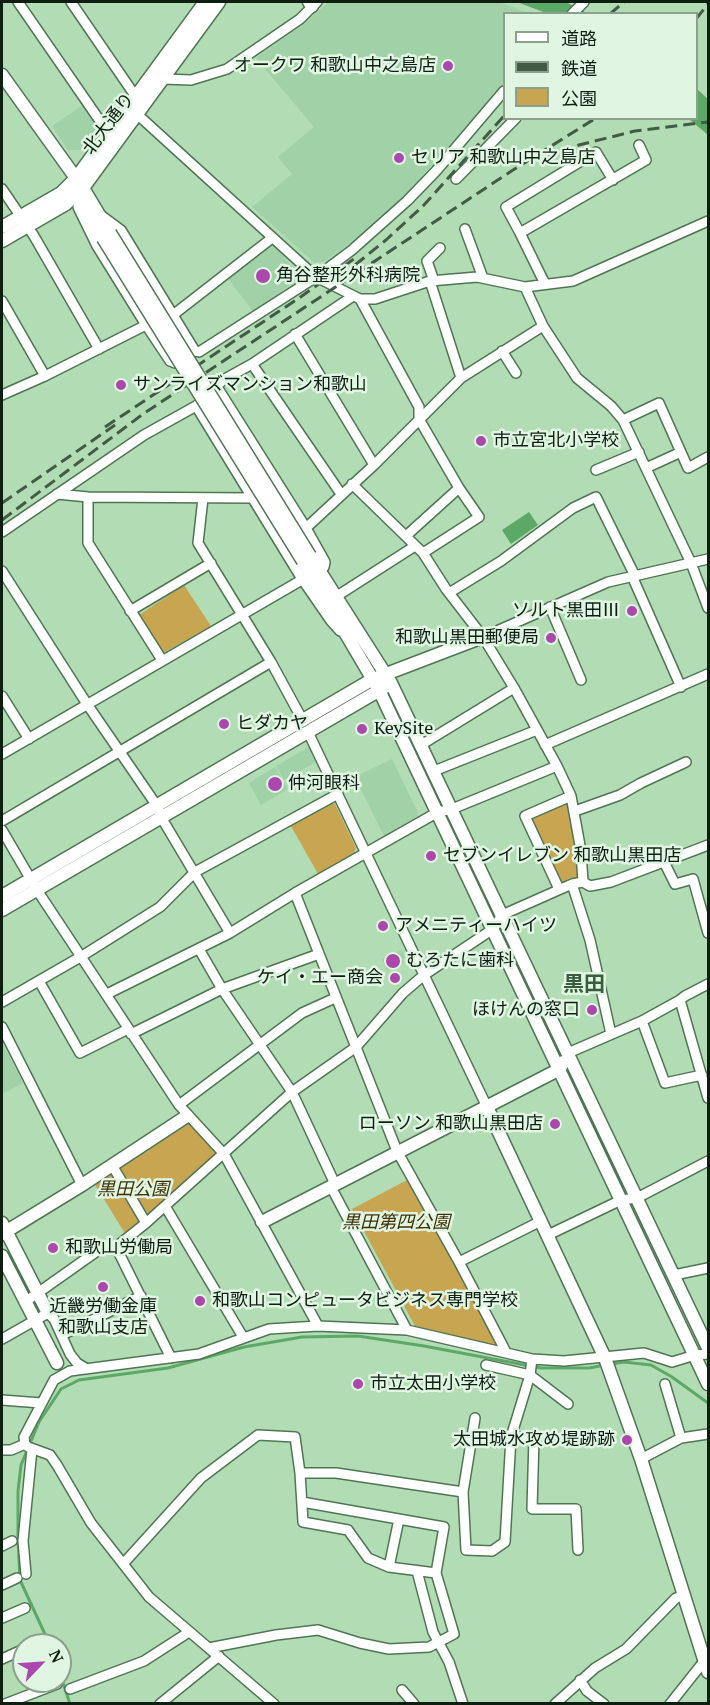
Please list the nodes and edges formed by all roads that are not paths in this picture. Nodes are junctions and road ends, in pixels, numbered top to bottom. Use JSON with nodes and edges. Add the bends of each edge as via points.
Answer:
{"nodes":[{"id":1,"x":18,"y":2,"type":"edge"},
{"id":2,"x":71,"y":2,"type":"edge"},
{"id":3,"x":205,"y":2,"type":"edge"},
{"id":4,"x":219,"y":2,"type":"edge"},
{"id":5,"x":313,"y":3,"type":"edge"},
{"id":6,"x":2,"y":75,"type":"edge"},
{"id":7,"x":159,"y":76,"type":"junction"},
{"id":8,"x":503,"y":92,"type":"edge"},
{"id":9,"x":136,"y":97,"type":"junction"},
{"id":10,"x":138,"y":115,"type":"junction"},
{"id":11,"x":514,"y":120,"type":"edge"},
{"id":12,"x":109,"y":134,"type":"junction"},
{"id":13,"x":639,"y":145,"type":"dead end"},
{"id":14,"x":456,"y":179,"type":"dead end"},
{"id":15,"x":613,"y":180,"type":"junction"},
{"id":16,"x":2,"y":189,"type":"edge"},
{"id":17,"x":77,"y":189,"type":"junction"},
{"id":18,"x":99,"y":214,"type":"junction"},
{"id":19,"x":23,"y":221,"type":"junction"},
{"id":20,"x":708,"y":221,"type":"edge"},
{"id":21,"x":2,"y":227,"type":"edge"},
{"id":22,"x":467,"y":231,"type":"dead end"},
{"id":23,"x":520,"y":233,"type":"junction"},
{"id":24,"x":107,"y":235,"type":"junction"},
{"id":25,"x":272,"y":238,"type":"junction"},
{"id":26,"x":2,"y":241,"type":"edge"},
{"id":27,"x":440,"y":248,"type":"dead end"},
{"id":28,"x":316,"y":277,"type":"junction"},
{"id":29,"x":483,"y":278,"type":"junction"},
{"id":30,"x":432,"y":281,"type":"junction"},
{"id":31,"x":545,"y":284,"type":"junction"},
{"id":32,"x":525,"y":287,"type":"junction"},
{"id":33,"x":356,"y":298,"type":"junction"},
{"id":34,"x":2,"y":302,"type":"edge"},
{"id":35,"x":173,"y":315,"type":"junction"},
{"id":36,"x":146,"y":326,"type":"junction"},
{"id":37,"x":543,"y":327,"type":"junction"},
{"id":38,"x":295,"y":334,"type":"junction"},
{"id":39,"x":99,"y":349,"type":"junction"},
{"id":40,"x":195,"y":351,"type":"junction"},
{"id":41,"x":502,"y":351,"type":"junction"},
{"id":42,"x":252,"y":364,"type":"junction"},
{"id":43,"x":516,"y":373,"type":"dead end"},
{"id":44,"x":45,"y":376,"type":"junction"},
{"id":45,"x":461,"y":378,"type":"junction"},
{"id":46,"x":217,"y":387,"type":"junction"},
{"id":47,"x":2,"y":394,"type":"edge"},
{"id":48,"x":199,"y":403,"type":"junction"},
{"id":49,"x":419,"y":419,"type":"junction"},
{"id":50,"x":623,"y":420,"type":"junction"},
{"id":51,"x":639,"y":452,"type":"junction"},
{"id":52,"x":681,"y":452,"type":"junction"},
{"id":53,"x":708,"y":457,"type":"edge"},
{"id":54,"x":374,"y":465,"type":"junction"},
{"id":55,"x":646,"y":468,"type":"junction"},
{"id":56,"x":596,"y":470,"type":"dead end"},
{"id":57,"x":352,"y":484,"type":"junction"},
{"id":58,"x":459,"y":488,"type":"junction"},
{"id":59,"x":57,"y":494,"type":"junction"},
{"id":60,"x":341,"y":494,"type":"junction"},
{"id":61,"x":87,"y":497,"type":"junction"},
{"id":62,"x":203,"y":498,"type":"junction"},
{"id":63,"x":253,"y":498,"type":"junction"},
{"id":64,"x":306,"y":528,"type":"junction"},
{"id":65,"x":2,"y":532,"type":"edge"},
{"id":66,"x":407,"y":535,"type":"junction"},
{"id":67,"x":416,"y":546,"type":"junction"},
{"id":68,"x":423,"y":553,"type":"junction"},
{"id":69,"x":307,"y":559,"type":"junction"},
{"id":70,"x":708,"y":559,"type":"edge"},
{"id":71,"x":211,"y":563,"type":"junction"},
{"id":72,"x":691,"y":563,"type":"junction"},
{"id":73,"x":2,"y":571,"type":"edge"},
{"id":74,"x":311,"y":574,"type":"junction"},
{"id":75,"x":633,"y":576,"type":"junction"},
{"id":76,"x":449,"y":593,"type":"junction"},
{"id":77,"x":337,"y":596,"type":"junction"},
{"id":78,"x":549,"y":607,"type":"junction"},
{"id":79,"x":708,"y":608,"type":"edge"},
{"id":80,"x":130,"y":611,"type":"junction"},
{"id":81,"x":241,"y":614,"type":"junction"},
{"id":82,"x":483,"y":637,"type":"junction"},
{"id":83,"x":162,"y":660,"type":"junction"},
{"id":84,"x":271,"y":662,"type":"junction"},
{"id":85,"x":708,"y":674,"type":"edge"},
{"id":86,"x":388,"y":678,"type":"junction"},
{"id":87,"x":581,"y":681,"type":"dead end"},
{"id":88,"x":376,"y":685,"type":"junction"},
{"id":89,"x":681,"y":687,"type":"junction"},
{"id":90,"x":514,"y":688,"type":"junction"},
{"id":91,"x":2,"y":696,"type":"edge"},
{"id":92,"x":87,"y":704,"type":"junction"},
{"id":93,"x":302,"y":719,"type":"junction"},
{"id":94,"x":537,"y":730,"type":"junction"},
{"id":95,"x":308,"y":732,"type":"junction"},
{"id":96,"x":28,"y":739,"type":"junction"},
{"id":97,"x":421,"y":745,"type":"junction"},
{"id":98,"x":545,"y":745,"type":"junction"},
{"id":99,"x":120,"y":752,"type":"junction"},
{"id":100,"x":2,"y":754,"type":"edge"},
{"id":101,"x":686,"y":762,"type":"dead end"},
{"id":102,"x":557,"y":766,"type":"junction"},
{"id":103,"x":434,"y":771,"type":"junction"},
{"id":104,"x":338,"y":794,"type":"junction"},
{"id":105,"x":571,"y":796,"type":"junction"},
{"id":106,"x":452,"y":809,"type":"junction"},
{"id":107,"x":159,"y":811,"type":"junction"},
{"id":108,"x":574,"y":811,"type":"junction"},
{"id":109,"x":438,"y":812,"type":"junction"},
{"id":110,"x":2,"y":821,"type":"edge"},
{"id":111,"x":2,"y":830,"type":"edge"},
{"id":112,"x":708,"y":845,"type":"edge"},
{"id":113,"x":365,"y":853,"type":"junction"},
{"id":114,"x":664,"y":862,"type":"junction"},
{"id":115,"x":195,"y":872,"type":"junction"},
{"id":116,"x":583,"y":882,"type":"junction"},
{"id":117,"x":34,"y":884,"type":"junction"},
{"id":118,"x":572,"y":884,"type":"junction"},
{"id":119,"x":559,"y":889,"type":"junction"},
{"id":120,"x":295,"y":893,"type":"junction"},
{"id":121,"x":2,"y":896,"type":"edge"},
{"id":122,"x":2,"y":910,"type":"edge"},
{"id":123,"x":502,"y":915,"type":"junction"},
{"id":124,"x":493,"y":929,"type":"junction"},
{"id":125,"x":230,"y":933,"type":"junction"},
{"id":126,"x":708,"y":933,"type":"edge"},
{"id":127,"x":199,"y":950,"type":"junction"},
{"id":128,"x":319,"y":954,"type":"junction"},
{"id":129,"x":82,"y":956,"type":"junction"},
{"id":130,"x":424,"y":975,"type":"junction"},
{"id":131,"x":39,"y":981,"type":"junction"},
{"id":132,"x":708,"y":984,"type":"edge"},
{"id":133,"x":222,"y":989,"type":"junction"},
{"id":134,"x":107,"y":994,"type":"junction"},
{"id":135,"x":335,"y":999,"type":"junction"},
{"id":136,"x":680,"y":1000,"type":"junction"},
{"id":137,"x":2,"y":1002,"type":"edge"},
{"id":138,"x":642,"y":1021,"type":"junction"},
{"id":139,"x":2,"y":1028,"type":"edge"},
{"id":140,"x":130,"y":1031,"type":"junction"},
{"id":141,"x":611,"y":1034,"type":"junction"},
{"id":142,"x":260,"y":1046,"type":"junction"},
{"id":143,"x":356,"y":1047,"type":"junction"},
{"id":144,"x":568,"y":1053,"type":"junction"},
{"id":145,"x":560,"y":1069,"type":"junction"},
{"id":146,"x":702,"y":1075,"type":"junction"},
{"id":147,"x":292,"y":1092,"type":"junction"},
{"id":148,"x":708,"y":1098,"type":"edge"},
{"id":149,"x":179,"y":1105,"type":"junction"},
{"id":150,"x":487,"y":1107,"type":"junction"},
{"id":151,"x":187,"y":1116,"type":"junction"},
{"id":152,"x":397,"y":1151,"type":"junction"},
{"id":153,"x":224,"y":1154,"type":"junction"},
{"id":154,"x":708,"y":1161,"type":"edge"},
{"id":155,"x":112,"y":1165,"type":"junction"},
{"id":156,"x":82,"y":1185,"type":"junction"},
{"id":157,"x":333,"y":1185,"type":"junction"},
{"id":158,"x":637,"y":1198,"type":"junction"},
{"id":159,"x":621,"y":1200,"type":"junction"},
{"id":160,"x":165,"y":1206,"type":"junction"},
{"id":161,"x":541,"y":1221,"type":"junction"},
{"id":162,"x":262,"y":1222,"type":"junction"},
{"id":163,"x":146,"y":1223,"type":"junction"},
{"id":164,"x":3,"y":1229,"type":"edge"},
{"id":165,"x":548,"y":1235,"type":"junction"},
{"id":166,"x":116,"y":1247,"type":"junction"},
{"id":167,"x":2,"y":1256,"type":"edge"},
{"id":168,"x":459,"y":1262,"type":"junction"},
{"id":169,"x":708,"y":1268,"type":"edge"},
{"id":170,"x":674,"y":1275,"type":"junction"},
{"id":171,"x":39,"y":1294,"type":"junction"},
{"id":172,"x":141,"y":1296,"type":"junction"},
{"id":173,"x":25,"y":1302,"type":"junction"},
{"id":174,"x":48,"y":1313,"type":"junction"},
{"id":175,"x":34,"y":1321,"type":"junction"},
{"id":176,"x":318,"y":1326,"type":"junction"},
{"id":177,"x":407,"y":1330,"type":"junction"},
{"id":178,"x":62,"y":1335,"type":"junction"},
{"id":179,"x":243,"y":1337,"type":"junction"},
{"id":180,"x":2,"y":1339,"type":"edge"},
{"id":181,"x":708,"y":1348,"type":"edge"},
{"id":182,"x":506,"y":1352,"type":"junction"},
{"id":183,"x":70,"y":1354,"type":"junction"},
{"id":184,"x":708,"y":1354,"type":"edge"},
{"id":185,"x":695,"y":1355,"type":"junction"},
{"id":186,"x":171,"y":1358,"type":"junction"},
{"id":187,"x":605,"y":1358,"type":"junction"},
{"id":188,"x":532,"y":1359,"type":"junction"},
{"id":189,"x":57,"y":1363,"type":"junction"},
{"id":190,"x":486,"y":1365,"type":"dead end"},
{"id":191,"x":87,"y":1369,"type":"junction"},
{"id":192,"x":70,"y":1371,"type":"junction"},
{"id":193,"x":530,"y":1375,"type":"junction"},
{"id":194,"x":54,"y":1380,"type":"junction"},
{"id":195,"x":665,"y":1384,"type":"dead end"},
{"id":196,"x":708,"y":1384,"type":"edge"},
{"id":197,"x":2,"y":1400,"type":"edge"},
{"id":198,"x":41,"y":1403,"type":"junction"},
{"id":199,"x":568,"y":1404,"type":"dead end"},
{"id":200,"x":475,"y":1418,"type":"dead end"},
{"id":201,"x":708,"y":1434,"type":"edge"},
{"id":202,"x":511,"y":1437,"type":"junction"},
{"id":203,"x":473,"y":1438,"type":"junction"},
{"id":204,"x":681,"y":1438,"type":"junction"},
{"id":205,"x":28,"y":1446,"type":"junction"},
{"id":206,"x":2,"y":1450,"type":"edge"},
{"id":207,"x":641,"y":1459,"type":"junction"},
{"id":208,"x":300,"y":1473,"type":"junction"},
{"id":209,"x":463,"y":1492,"type":"junction"},
{"id":210,"x":302,"y":1502,"type":"junction"},
{"id":211,"x":399,"y":1519,"type":"junction"},
{"id":212,"x":12,"y":1541,"type":"dead end"},
{"id":213,"x":2,"y":1546,"type":"edge"},
{"id":214,"x":578,"y":1550,"type":"dead end"},
{"id":215,"x":123,"y":1564,"type":"junction"},
{"id":216,"x":389,"y":1567,"type":"junction"},
{"id":217,"x":417,"y":1571,"type":"junction"},
{"id":218,"x":436,"y":1573,"type":"junction"},
{"id":219,"x":2,"y":1585,"type":"edge"},
{"id":220,"x":683,"y":1596,"type":"junction"},
{"id":221,"x":25,"y":1608,"type":"dead end"},
{"id":222,"x":2,"y":1618,"type":"edge"},
{"id":223,"x":189,"y":1632,"type":"junction"},
{"id":224,"x":439,"y":1642,"type":"junction"},
{"id":225,"x":209,"y":1648,"type":"junction"},
{"id":226,"x":219,"y":1656,"type":"junction"},
{"id":227,"x":707,"y":1664,"type":"edge"},
{"id":228,"x":580,"y":1680,"type":"junction"},
{"id":229,"x":72,"y":1688,"type":"edge"},
{"id":230,"x":402,"y":1690,"type":"dead end"},
{"id":231,"x":34,"y":1693,"type":"edge"},
{"id":232,"x":165,"y":1702,"type":"edge"},
{"id":233,"x":272,"y":1703,"type":"edge"},
{"id":234,"x":5,"y":1704,"type":"edge"},
{"id":235,"x":414,"y":1704,"type":"edge"},
{"id":236,"x":463,"y":1704,"type":"edge"},
{"id":237,"x":555,"y":1704,"type":"edge"},
{"id":238,"x":604,"y":1704,"type":"edge"},
{"id":239,"x":669,"y":1704,"type":"edge"}],
"edges":[{"from":1,"to":12,"type":"street"},
{"from":2,"to":9,"type":"street"},
{"from":3,"to":7,"type":"street","name":"北大通り"},
{"from":4,"to":7,"type":"street","name":"北大通り"},
{"from":5,"to":7,"type":"street","via":[[300,19],[227,69],[191,80]]},
{"from":6,"to":17,"type":"street"},
{"from":7,"to":9,"type":"street","name":"北大通り"},
{"from":7,"to":10,"type":"street","name":"北大通り"},
{"from":8,"to":28,"type":"street","via":[[407,201]]},
{"from":9,"to":12,"type":"street","name":"北大通り"},
{"from":10,"to":17,"type":"street","name":"北大通り"},
{"from":10,"to":25,"type":"street"},
{"from":11,"to":14,"type":"street"},
{"from":12,"to":17,"type":"street","name":"北大通り"},
{"from":13,"to":15,"type":"street","via":[[646,160]]},
{"from":15,"to":23,"type":"street"},
{"from":15,"to":23,"type":"street","via":[[596,152],[506,207]]},
{"from":16,"to":19,"type":"street"},
{"from":17,"to":18,"type":"street"},
{"from":17,"to":19,"type":"street","name":"北大通り","via":[[66,204]]},
{"from":17,"to":24,"type":"street"},
{"from":17,"to":36,"type":"street","via":[[78,207],[97,246]]},
{"from":18,"to":24,"type":"street"},
{"from":18,"to":35,"type":"street","via":[[121,230]]},
{"from":19,"to":21,"type":"street","name":"北大通り"},
{"from":19,"to":26,"type":"street","name":"北大通り"},
{"from":19,"to":39,"type":"street"},
{"from":20,"to":31,"type":"street","via":[[573,281]]},
{"from":22,"to":29,"type":"street"},
{"from":23,"to":31,"type":"street"},
{"from":24,"to":48,"type":"street","bridge":true},
{"from":24,"to":69,"type":"street","bridge":true},
{"from":25,"to":28,"type":"street"},
{"from":25,"to":35,"type":"street"},
{"from":27,"to":30,"type":"street","via":[[427,261]]},
{"from":28,"to":33,"type":"street"},
{"from":28,"to":40,"type":"street"},
{"from":29,"to":30,"type":"street"},
{"from":29,"to":32,"type":"street"},
{"from":30,"to":33,"type":"street","via":[[375,299]]},
{"from":30,"to":45,"type":"street"},
{"from":31,"to":32,"type":"street"},
{"from":32,"to":37,"type":"street"},
{"from":33,"to":38,"type":"street"},
{"from":33,"to":49,"type":"street","via":[[419,407]]},
{"from":34,"to":44,"type":"street"},
{"from":35,"to":36,"type":"street"},
{"from":35,"to":40,"type":"street"},
{"from":36,"to":39,"type":"street"},
{"from":36,"to":40,"type":"street","via":[[170,361],[175,363]]},
{"from":37,"to":41,"type":"street"},
{"from":37,"to":50,"type":"street","via":[[577,378]]},
{"from":38,"to":42,"type":"street"},
{"from":38,"to":54,"type":"street"},
{"from":39,"to":44,"type":"street"},
{"from":41,"to":43,"type":"street"},
{"from":41,"to":45,"type":"street"},
{"from":42,"to":46,"type":"street"},
{"from":42,"to":60,"type":"street"},
{"from":44,"to":47,"type":"street"},
{"from":45,"to":49,"type":"street"},
{"from":46,"to":48,"type":"street"},
{"from":46,"to":64,"type":"street"},
{"from":48,"to":59,"type":"street"},
{"from":48,"to":63,"type":"street"},
{"from":48,"to":69,"type":"street","bridge":true},
{"from":49,"to":54,"type":"street"},
{"from":49,"to":58,"type":"street"},
{"from":50,"to":51,"type":"street"},
{"from":50,"to":52,"type":"street","via":[[659,403]]},
{"from":51,"to":55,"type":"street"},
{"from":51,"to":56,"type":"street"},
{"from":52,"to":53,"type":"street","via":[[688,468]]},
{"from":52,"to":55,"type":"street"},
{"from":54,"to":57,"type":"street"},
{"from":55,"to":72,"type":"street"},
{"from":57,"to":60,"type":"street"},
{"from":57,"to":66,"type":"street"},
{"from":58,"to":66,"type":"street"},
{"from":58,"to":68,"type":"street","via":[[479,517]]},
{"from":59,"to":61,"type":"street"},
{"from":59,"to":65,"type":"street"},
{"from":60,"to":64,"type":"street"},
{"from":61,"to":62,"type":"street"},
{"from":61,"to":80,"type":"street","via":[[88,543]]},
{"from":62,"to":63,"type":"street"},
{"from":62,"to":71,"type":"street","via":[[198,543]]},
{"from":63,"to":74,"type":"street"},
{"from":64,"to":74,"type":"street","via":[[326,561],[324,567]]},
{"from":66,"to":67,"type":"street"},
{"from":67,"to":68,"type":"street"},
{"from":67,"to":77,"type":"street"},
{"from":68,"to":76,"type":"street"},
{"from":69,"to":74,"type":"street"},
{"from":70,"to":72,"type":"street"},
{"from":71,"to":80,"type":"street"},
{"from":71,"to":81,"type":"street"},
{"from":72,"to":75,"type":"street"},
{"from":72,"to":79,"type":"street"},
{"from":73,"to":92,"type":"street"},
{"from":74,"to":77,"type":"street"},
{"from":74,"to":81,"type":"street"},
{"from":74,"to":88,"type":"street"},
{"from":75,"to":76,"type":"street","via":[[596,497],[573,508],[501,561]]},
{"from":75,"to":78,"type":"street","via":[[608,582]]},
{"from":75,"to":89,"type":"street"},
{"from":76,"to":82,"type":"street"},
{"from":77,"to":86,"type":"street"},
{"from":78,"to":82,"type":"street"},
{"from":78,"to":87,"type":"street"},
{"from":80,"to":83,"type":"street"},
{"from":81,"to":83,"type":"street"},
{"from":81,"to":84,"type":"street"},
{"from":82,"to":86,"type":"street"},
{"from":82,"to":90,"type":"street"},
{"from":83,"to":92,"type":"street"},
{"from":84,"to":93,"type":"street"},
{"from":84,"to":99,"type":"street"},
{"from":85,"to":89,"type":"street"},
{"from":86,"to":88,"type":"street"},
{"from":86,"to":97,"type":"street"},
{"from":88,"to":93,"type":"street"},
{"from":88,"to":95,"type":"street"},
{"from":88,"to":109,"type":"street"},
{"from":89,"to":98,"type":"street"},
{"from":90,"to":94,"type":"street"},
{"from":90,"to":97,"type":"street"},
{"from":91,"to":96,"type":"street"},
{"from":92,"to":96,"type":"street"},
{"from":92,"to":99,"type":"street"},
{"from":93,"to":107,"type":"street"},
{"from":94,"to":98,"type":"street"},
{"from":94,"to":103,"type":"street"},
{"from":95,"to":104,"type":"street"},
{"from":95,"to":107,"type":"street"},
{"from":96,"to":100,"type":"street"},
{"from":97,"to":103,"type":"street"},
{"from":98,"to":102,"type":"street"},
{"from":99,"to":107,"type":"street"},
{"from":99,"to":110,"type":"street"},
{"from":101,"to":108,"type":"street","via":[[620,795]]},
{"from":102,"to":105,"type":"street"},
{"from":102,"to":106,"type":"street"},
{"from":103,"to":106,"type":"street"},
{"from":104,"to":113,"type":"street"},
{"from":104,"to":115,"type":"street"},
{"from":105,"to":108,"type":"street"},
{"from":105,"to":119,"type":"street","via":[[525,816]]},
{"from":106,"to":109,"type":"street"},
{"from":106,"to":123,"type":"street"},
{"from":107,"to":115,"type":"street"},
{"from":107,"to":117,"type":"street"},
{"from":108,"to":116,"type":"street"},
{"from":109,"to":113,"type":"street"},
{"from":109,"to":124,"type":"street"},
{"from":111,"to":117,"type":"street"},
{"from":112,"to":114,"type":"street"},
{"from":113,"to":120,"type":"street"},
{"from":113,"to":130,"type":"street"},
{"from":114,"to":116,"type":"street","via":[[611,882],[590,886]]},
{"from":114,"to":126,"type":"street","via":[[675,884],[693,879]]},
{"from":115,"to":125,"type":"street"},
{"from":115,"to":129,"type":"street","via":[[160,907]]},
{"from":116,"to":118,"type":"street"},
{"from":117,"to":121,"type":"street"},
{"from":117,"to":122,"type":"street"},
{"from":117,"to":129,"type":"street"},
{"from":118,"to":119,"type":"street"},
{"from":118,"to":141,"type":"street","via":[[590,940]]},
{"from":119,"to":123,"type":"street"},
{"from":120,"to":125,"type":"street"},
{"from":120,"to":128,"type":"street"},
{"from":123,"to":124,"type":"street"},
{"from":123,"to":144,"type":"street"},
{"from":124,"to":130,"type":"street"},
{"from":124,"to":145,"type":"street"},
{"from":125,"to":127,"type":"street"},
{"from":127,"to":133,"type":"street"},
{"from":127,"to":134,"type":"street"},
{"from":128,"to":133,"type":"street"},
{"from":128,"to":135,"type":"street"},
{"from":129,"to":131,"type":"street"},
{"from":129,"to":134,"type":"street"},
{"from":130,"to":143,"type":"street"},
{"from":130,"to":150,"type":"street"},
{"from":131,"to":137,"type":"street"},
{"from":131,"to":140,"type":"street","via":[[80,1053]]},
{"from":132,"to":136,"type":"street"},
{"from":133,"to":140,"type":"street"},
{"from":133,"to":142,"type":"street"},
{"from":134,"to":140,"type":"street"},
{"from":135,"to":142,"type":"street","via":[[302,1013]]},
{"from":135,"to":143,"type":"street"},
{"from":136,"to":138,"type":"street"},
{"from":136,"to":146,"type":"street"},
{"from":138,"to":141,"type":"street"},
{"from":138,"to":146,"type":"street","via":[[664,1083]]},
{"from":139,"to":156,"type":"street"},
{"from":140,"to":149,"type":"street"},
{"from":141,"to":144,"type":"street"},
{"from":142,"to":147,"type":"street"},
{"from":142,"to":149,"type":"street"},
{"from":143,"to":147,"type":"street"},
{"from":143,"to":152,"type":"street"},
{"from":144,"to":145,"type":"street"},
{"from":144,"to":158,"type":"street"},
{"from":145,"to":150,"type":"street"},
{"from":145,"to":159,"type":"street"},
{"from":146,"to":148,"type":"street"},
{"from":147,"to":153,"type":"street"},
{"from":147,"to":157,"type":"street"},
{"from":149,"to":151,"type":"street"},
{"from":150,"to":152,"type":"street"},
{"from":150,"to":161,"type":"street"},
{"from":151,"to":153,"type":"street"},
{"from":151,"to":155,"type":"street"},
{"from":152,"to":157,"type":"street"},
{"from":152,"to":168,"type":"street"},
{"from":153,"to":160,"type":"street"},
{"from":153,"to":162,"type":"street"},
{"from":154,"to":158,"type":"street"},
{"from":155,"to":156,"type":"street"},
{"from":155,"to":163,"type":"street"},
{"from":156,"to":164,"type":"street"},
{"from":157,"to":162,"type":"street"},
{"from":157,"to":177,"type":"street"},
{"from":158,"to":159,"type":"street"},
{"from":158,"to":170,"type":"street"},
{"from":159,"to":165,"type":"street"},
{"from":159,"to":185,"type":"street"},
{"from":160,"to":163,"type":"street"},
{"from":160,"to":179,"type":"street"},
{"from":161,"to":165,"type":"street"},
{"from":161,"to":168,"type":"street"},
{"from":162,"to":176,"type":"street"},
{"from":163,"to":166,"type":"street"},
{"from":164,"to":171,"type":"street"},
{"from":165,"to":187,"type":"street"},
{"from":166,"to":171,"type":"street","via":[[100,1249]]},
{"from":166,"to":172,"type":"street"},
{"from":167,"to":173,"type":"street"},
{"from":168,"to":182,"type":"street"},
{"from":169,"to":170,"type":"street"},
{"from":170,"to":181,"type":"street"},
{"from":171,"to":173,"type":"street"},
{"from":171,"to":174,"type":"street"},
{"from":172,"to":178,"type":"street"},
{"from":172,"to":186,"type":"street"},
{"from":173,"to":175,"type":"street"},
{"from":174,"to":175,"type":"street"},
{"from":174,"to":178,"type":"street"},
{"from":175,"to":180,"type":"street"},
{"from":175,"to":189,"type":"street"},
{"from":176,"to":177,"type":"street"},
{"from":176,"to":179,"type":"street","via":[[269,1329]]},
{"from":177,"to":182,"type":"street"},
{"from":178,"to":183,"type":"street"},
{"from":179,"to":186,"type":"street","via":[[199,1354]]},
{"from":182,"to":188,"type":"street"},
{"from":183,"to":191,"type":"street"},
{"from":183,"to":192,"type":"street"},
{"from":184,"to":185,"type":"street"},
{"from":185,"to":187,"type":"street","via":[[672,1362],[644,1353]]},
{"from":185,"to":196,"type":"street"},
{"from":186,"to":191,"type":"street"},
{"from":187,"to":188,"type":"street"},
{"from":187,"to":207,"type":"street"},
{"from":188,"to":193,"type":"street"},
{"from":189,"to":192,"type":"street"},
{"from":189,"to":194,"type":"street"},
{"from":190,"to":193,"type":"street"},
{"from":191,"to":192,"type":"street"},
{"from":192,"to":194,"type":"street"},
{"from":193,"to":199,"type":"street"},
{"from":193,"to":202,"type":"street"},
{"from":194,"to":198,"type":"street"},
{"from":195,"to":204,"type":"street"},
{"from":197,"to":198,"type":"street"},
{"from":198,"to":205,"type":"street","via":[[24,1437]]},
{"from":200,"to":203,"type":"street"},
{"from":201,"to":204,"type":"street"},
{"from":202,"to":203,"type":"street"},
{"from":202,"to":209,"type":"street","via":[[505,1542],[492,1551],[466,1550]]},
{"from":202,"to":214,"type":"street","via":[[534,1437],[532,1509],[576,1509]]},
{"from":203,"to":209,"type":"street"},
{"from":204,"to":207,"type":"street"},
{"from":205,"to":206,"type":"street"},
{"from":205,"to":215,"type":"street","via":[[50,1455],[91,1524]]},
{"from":205,"to":219,"type":"street","via":[[21,1576]]},
{"from":207,"to":220,"type":"street"},
{"from":208,"to":209,"type":"street","via":[[336,1473]]},
{"from":208,"to":210,"type":"street"},
{"from":208,"to":215,"type":"street","via":[[295,1437],[258,1435],[201,1478]]},
{"from":210,"to":211,"type":"street"},
{"from":210,"to":216,"type":"street","via":[[303,1522],[348,1530],[368,1558]]},
{"from":211,"to":216,"type":"street"},
{"from":211,"to":218,"type":"street","via":[[444,1527]]},
{"from":212,"to":213,"type":"street"},
{"from":215,"to":223,"type":"street","via":[[149,1597]]},
{"from":216,"to":217,"type":"street"},
{"from":217,"to":218,"type":"street"},
{"from":217,"to":224,"type":"street"},
{"from":218,"to":224,"type":"street","via":[[454,1634]]},
{"from":220,"to":227,"type":"street"},
{"from":220,"to":228,"type":"street","via":[[676,1598],[626,1649]]},
{"from":221,"to":222,"type":"street"},
{"from":223,"to":225,"type":"street"},
{"from":223,"to":229,"type":"street","via":[[144,1661]]},
{"from":224,"to":225,"type":"street","via":[[429,1647],[389,1648],[318,1630]]},
{"from":224,"to":236,"type":"street"},
{"from":225,"to":226,"type":"street"},
{"from":226,"to":232,"type":"street"},
{"from":226,"to":233,"type":"street"},
{"from":227,"to":239,"type":"street"},
{"from":228,"to":237,"type":"street"},
{"from":228,"to":238,"type":"street"},
{"from":230,"to":235,"type":"street"},
{"from":231,"to":234,"type":"street"}]}
